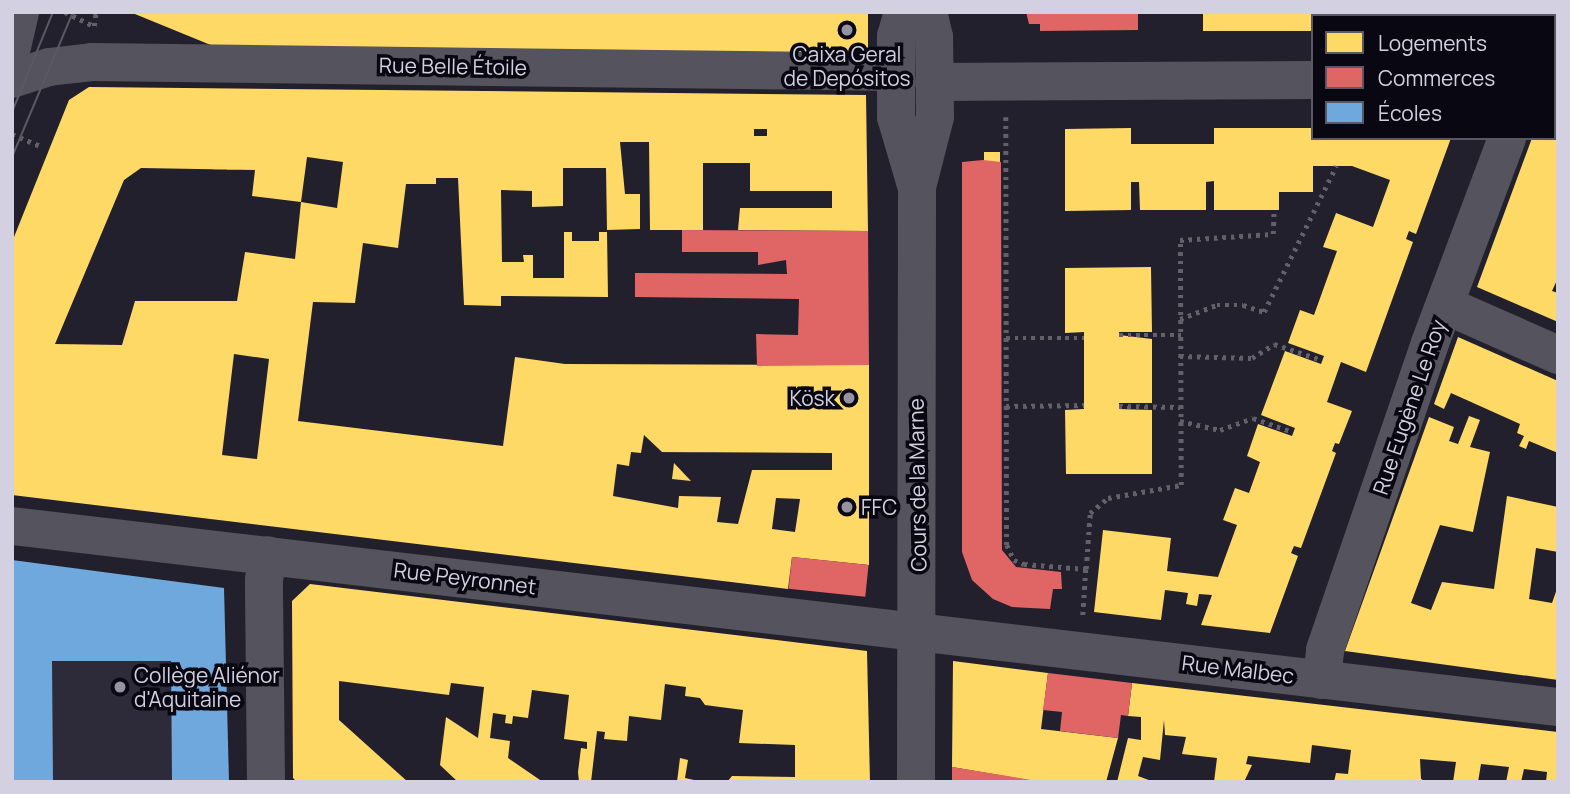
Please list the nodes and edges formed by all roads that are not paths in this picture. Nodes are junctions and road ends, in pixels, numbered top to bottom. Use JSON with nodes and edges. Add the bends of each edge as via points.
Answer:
{"nodes":[{"id":1,"x":20,"y":12,"type":"edge"},
{"id":2,"x":903,"y":12,"type":"edge"},
{"id":3,"x":928,"y":12,"type":"edge"},
{"id":4,"x":12,"y":47,"type":"edge"},
{"id":5,"x":896,"y":72,"type":"junction"},
{"id":6,"x":12,"y":79,"type":"edge"},
{"id":7,"x":1311,"y":80,"type":"edge"},
{"id":8,"x":934,"y":82,"type":"junction"},
{"id":9,"x":1506,"y":140,"type":"edge"},
{"id":10,"x":917,"y":187,"type":"junction"},
{"id":11,"x":1445,"y":305,"type":"junction"},
{"id":12,"x":1558,"y":355,"type":"edge"},
{"id":13,"x":12,"y":526,"type":"edge"},
{"id":14,"x":268,"y":555,"type":"junction"},
{"id":15,"x":918,"y":631,"type":"junction"},
{"id":16,"x":1322,"y":680,"type":"junction"},
{"id":17,"x":1558,"y":707,"type":"edge"},
{"id":18,"x":266,"y":782,"type":"edge"},
{"id":19,"x":916,"y":782,"type":"edge"}],
"edges":[{"from":1,"to":4,"type":"street"},
{"from":2,"to":5,"type":"street","name":"Cours de la Marne","via":[[896,36]]},
{"from":3,"to":8,"type":"street","name":"Cours de la Marne","via":[[934,37]]},
{"from":5,"to":6,"type":"street","name":"Rue Belle Étoile","via":[[92,62],[49,67]]},
{"from":5,"to":10,"type":"street","name":"Cours de la Marne","via":[[896,117]]},
{"from":7,"to":8,"type":"street"},
{"from":8,"to":10,"type":"street","name":"Cours de la Marne","via":[[935,117]]},
{"from":9,"to":11,"type":"street","name":"Rue Eugène Le Roy"},
{"from":10,"to":15,"type":"street","name":"Cours de la Marne"},
{"from":11,"to":12,"type":"street"},
{"from":11,"to":16,"type":"street","name":"Rue Eugène Le Roy","via":[[1325,650]]},
{"from":13,"to":14,"type":"street","name":"Rue Peyronnet"},
{"from":14,"to":15,"type":"street","name":"Rue Peyronnet"},
{"from":14,"to":18,"type":"street","via":[[264,580]]},
{"from":15,"to":16,"type":"street","name":"Rue Malbec"},
{"from":15,"to":19,"type":"street","name":"Cours de la Marne"},
{"from":16,"to":17,"type":"street","name":"Rue Malbec"}]}
